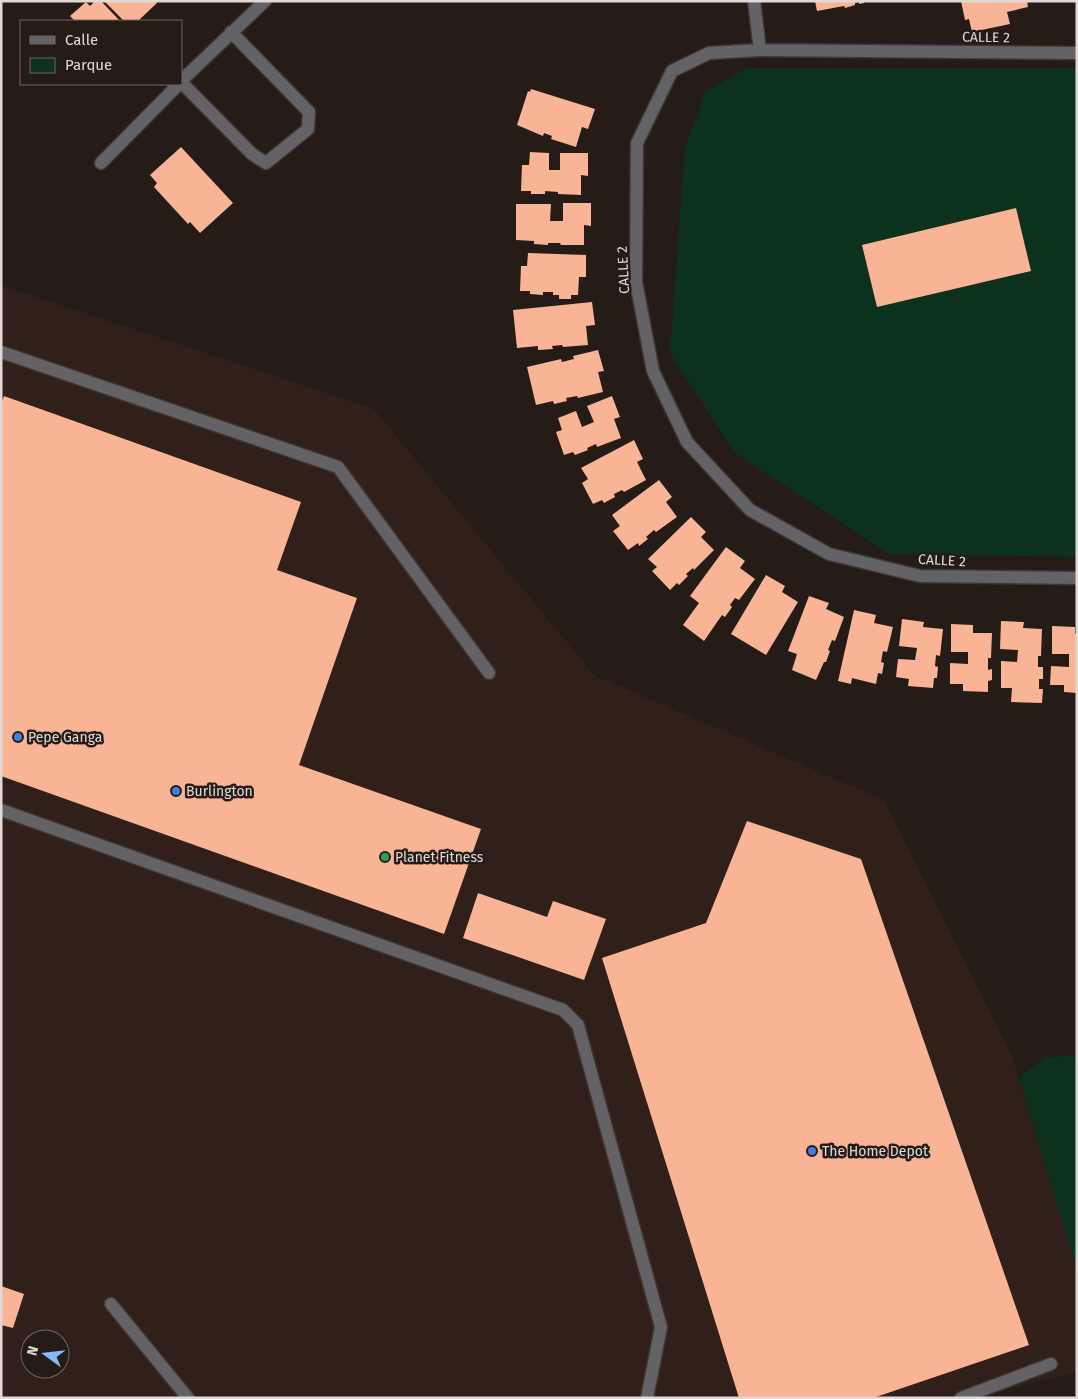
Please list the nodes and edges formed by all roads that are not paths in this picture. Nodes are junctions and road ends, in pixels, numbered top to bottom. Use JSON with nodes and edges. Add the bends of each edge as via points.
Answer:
{"nodes":[{"id":1,"x":265,"y":1,"type":"edge"},
{"id":2,"x":754,"y":1,"type":"edge"},
{"id":3,"x":231,"y":32,"type":"junction"},
{"id":4,"x":760,"y":50,"type":"junction"},
{"id":5,"x":1077,"y":53,"type":"edge"},
{"id":6,"x":182,"y":80,"type":"edge"},
{"id":7,"x":182,"y":84,"type":"edge"},
{"id":8,"x":177,"y":85,"type":"edge"},
{"id":9,"x":101,"y":163,"type":"dead end"},
{"id":10,"x":1,"y":352,"type":"edge"},
{"id":11,"x":1077,"y":578,"type":"edge"},
{"id":12,"x":489,"y":673,"type":"dead end"},
{"id":13,"x":1,"y":810,"type":"edge"},
{"id":14,"x":111,"y":1304,"type":"dead end"},
{"id":15,"x":1051,"y":1364,"type":"dead end"},
{"id":16,"x":188,"y":1398,"type":"edge"},
{"id":17,"x":647,"y":1398,"type":"edge"},
{"id":18,"x":961,"y":1398,"type":"edge"}],
"edges":[{"from":1,"to":3,"type":"street"},
{"from":2,"to":4,"type":"street"},
{"from":3,"to":6,"type":"street"},
{"from":3,"to":7,"type":"street","via":[[309,112],[308,129],[266,163],[252,154]]},
{"from":4,"to":5,"type":"street","name":"CALLE 2"},
{"from":4,"to":11,"type":"street","name":"CALLE 2","via":[[709,52],[672,71],[637,143],[636,282],[653,371],[687,442],[750,510],[829,554],[920,576]]},
{"from":8,"to":9,"type":"street"},
{"from":10,"to":12,"type":"street","via":[[338,467]]},
{"from":13,"to":17,"type":"street","via":[[563,1010],[578,1025],[661,1327]]},
{"from":14,"to":16,"type":"street"},
{"from":15,"to":18,"type":"street"}]}
